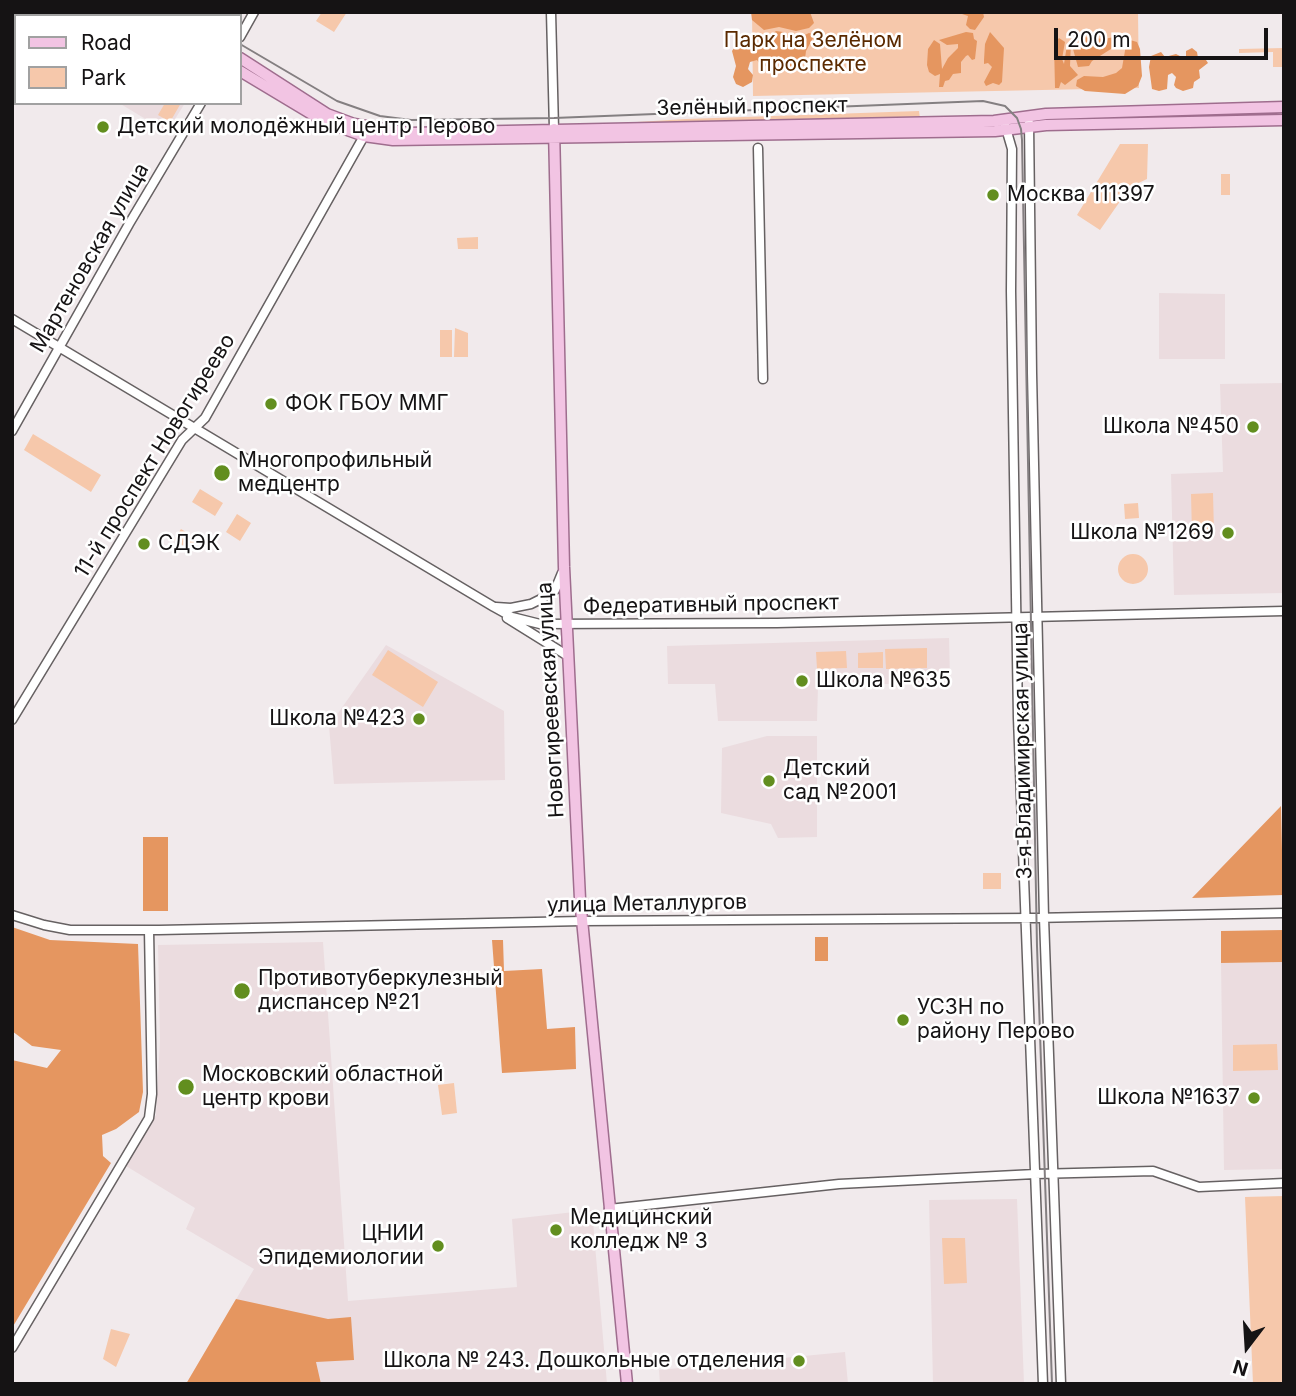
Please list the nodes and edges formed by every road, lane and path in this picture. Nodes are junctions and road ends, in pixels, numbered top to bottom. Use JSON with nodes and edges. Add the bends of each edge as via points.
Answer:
{"nodes":[{"id":1,"x":254,"y":12,"type":"edge"},
{"id":2,"x":551,"y":12,"type":"edge"},
{"id":3,"x":242,"y":33,"type":"edge"},
{"id":4,"x":242,"y":59,"type":"edge"},
{"id":5,"x":242,"y":72,"type":"edge"},
{"id":6,"x":200,"y":105,"type":"edge"},
{"id":7,"x":1284,"y":107,"type":"edge"},
{"id":8,"x":1028,"y":116,"type":"junction"},
{"id":9,"x":1284,"y":120,"type":"edge"},
{"id":10,"x":1005,"y":125,"type":"junction"},
{"id":11,"x":1029,"y":128,"type":"junction"},
{"id":12,"x":554,"y":134,"type":"junction"},
{"id":13,"x":364,"y":136,"type":"junction"},
{"id":14,"x":758,"y":148,"type":"dead end"},
{"id":15,"x":12,"y":318,"type":"edge"},
{"id":16,"x":59,"y":346,"type":"junction"},
{"id":17,"x":763,"y":379,"type":"dead end"},
{"id":18,"x":195,"y":428,"type":"junction"},
{"id":19,"x":12,"y":431,"type":"edge"},
{"id":20,"x":564,"y":567,"type":"junction"},
{"id":21,"x":494,"y":607,"type":"junction"},
{"id":22,"x":1284,"y":611,"type":"edge"},
{"id":23,"x":1038,"y":616,"type":"junction"},
{"id":24,"x":1016,"y":617,"type":"junction"},
{"id":25,"x":566,"y":625,"type":"junction"},
{"id":26,"x":568,"y":656,"type":"junction"},
{"id":27,"x":12,"y":720,"type":"edge"},
{"id":28,"x":1284,"y":913,"type":"edge"},
{"id":29,"x":12,"y":915,"type":"edge"},
{"id":30,"x":1026,"y":918,"type":"junction"},
{"id":31,"x":1044,"y":918,"type":"junction"},
{"id":32,"x":582,"y":921,"type":"junction"},
{"id":33,"x":149,"y":930,"type":"junction"},
{"id":34,"x":1035,"y":1174,"type":"junction"},
{"id":35,"x":1053,"y":1174,"type":"junction"},
{"id":36,"x":1284,"y":1183,"type":"edge"},
{"id":37,"x":610,"y":1209,"type":"junction"},
{"id":38,"x":12,"y":1348,"type":"edge"},
{"id":39,"x":627,"y":1384,"type":"edge"},
{"id":40,"x":1043,"y":1384,"type":"edge"},
{"id":41,"x":1061,"y":1384,"type":"edge"}],
"edges":[{"from":1,"to":3,"type":"street"},
{"from":2,"to":12,"type":"street","name":"Новогиреевская улица"},
{"from":4,"to":12,"type":"main road","name":"Зелёный проспект","via":[[327,114],[354,124],[409,133]]},
{"from":5,"to":13,"type":"main road","name":"Зелёный проспект","via":[[325,122]]},
{"from":6,"to":16,"type":"street","name":"Мартеновская улица"},
{"from":7,"to":8,"type":"main road","name":"Зелёный проспект"},
{"from":8,"to":10,"type":"main road","name":"Зелёный проспект"},
{"from":8,"to":11,"type":"street","name":"3-я Владимирская улица"},
{"from":9,"to":11,"type":"main road","name":"Зелёный проспект"},
{"from":10,"to":11,"type":"main road","name":"Зелёный проспект"},
{"from":10,"to":12,"type":"main road","name":"Зелёный проспект"},
{"from":10,"to":24,"type":"street","name":"3-я Владимирская улица","via":[[1012,149]]},
{"from":11,"to":23,"type":"street","name":"3-я Владимирская улица"},
{"from":12,"to":13,"type":"main road","name":"Зелёный проспект","via":[[405,141]]},
{"from":12,"to":20,"type":"main road","name":"Новогиреевская улица"},
{"from":13,"to":18,"type":"street","name":"11-й проспект Новогиреево","via":[[205,418]]},
{"from":14,"to":17,"type":"street"},
{"from":15,"to":16,"type":"street","name":"Федеративный проспект"},
{"from":16,"to":18,"type":"street","name":"Федеративный проспект"},
{"from":16,"to":19,"type":"street","name":"Мартеновская улица"},
{"from":18,"to":21,"type":"street","name":"Федеративный проспект"},
{"from":18,"to":27,"type":"street","name":"11-й проспект Новогиреево","via":[[182,440]]},
{"from":20,"to":21,"type":"street","via":[[555,590],[543,598],[511,608]]},
{"from":20,"to":25,"type":"main road","name":"Новогиреевская улица"},
{"from":21,"to":25,"type":"street","name":"Федеративный проспект","via":[[512,617]]},
{"from":21,"to":26,"type":"street"},
{"from":22,"to":23,"type":"street","name":"Федеративный проспект"},
{"from":23,"to":24,"type":"street","name":"Федеративный проспект"},
{"from":23,"to":31,"type":"street","name":"3-я Владимирская улица"},
{"from":24,"to":25,"type":"street","name":"Федеративный проспект"},
{"from":24,"to":30,"type":"street","name":"3-я Владимирская улица"},
{"from":25,"to":26,"type":"main road","name":"Новогиреевская улица"},
{"from":26,"to":32,"type":"main road","name":"Новогиреевская улица"},
{"from":28,"to":31,"type":"street","name":"улица Металлургов"},
{"from":29,"to":33,"type":"street","name":"улица Металлургов","via":[[70,930]]},
{"from":30,"to":31,"type":"street","name":"улица Металлургов"},
{"from":30,"to":32,"type":"street","name":"улица Металлургов"},
{"from":30,"to":34,"type":"street","name":"3-я Владимирская улица"},
{"from":31,"to":35,"type":"street","name":"3-я Владимирская улица"},
{"from":32,"to":33,"type":"street","name":"улица Металлургов"},
{"from":32,"to":37,"type":"main road","name":"Новогиреевская улица"},
{"from":33,"to":38,"type":"street","via":[[149,1118]]},
{"from":34,"to":35,"type":"street"},
{"from":34,"to":37,"type":"street","via":[[839,1184]]},
{"from":34,"to":40,"type":"street","name":"3-я Владимирская улица"},
{"from":35,"to":36,"type":"street","via":[[1153,1171],[1199,1186]]},
{"from":35,"to":41,"type":"street","name":"3-я Владимирская улица"},
{"from":37,"to":39,"type":"main road","name":"Новогиреевская улица"}]}
